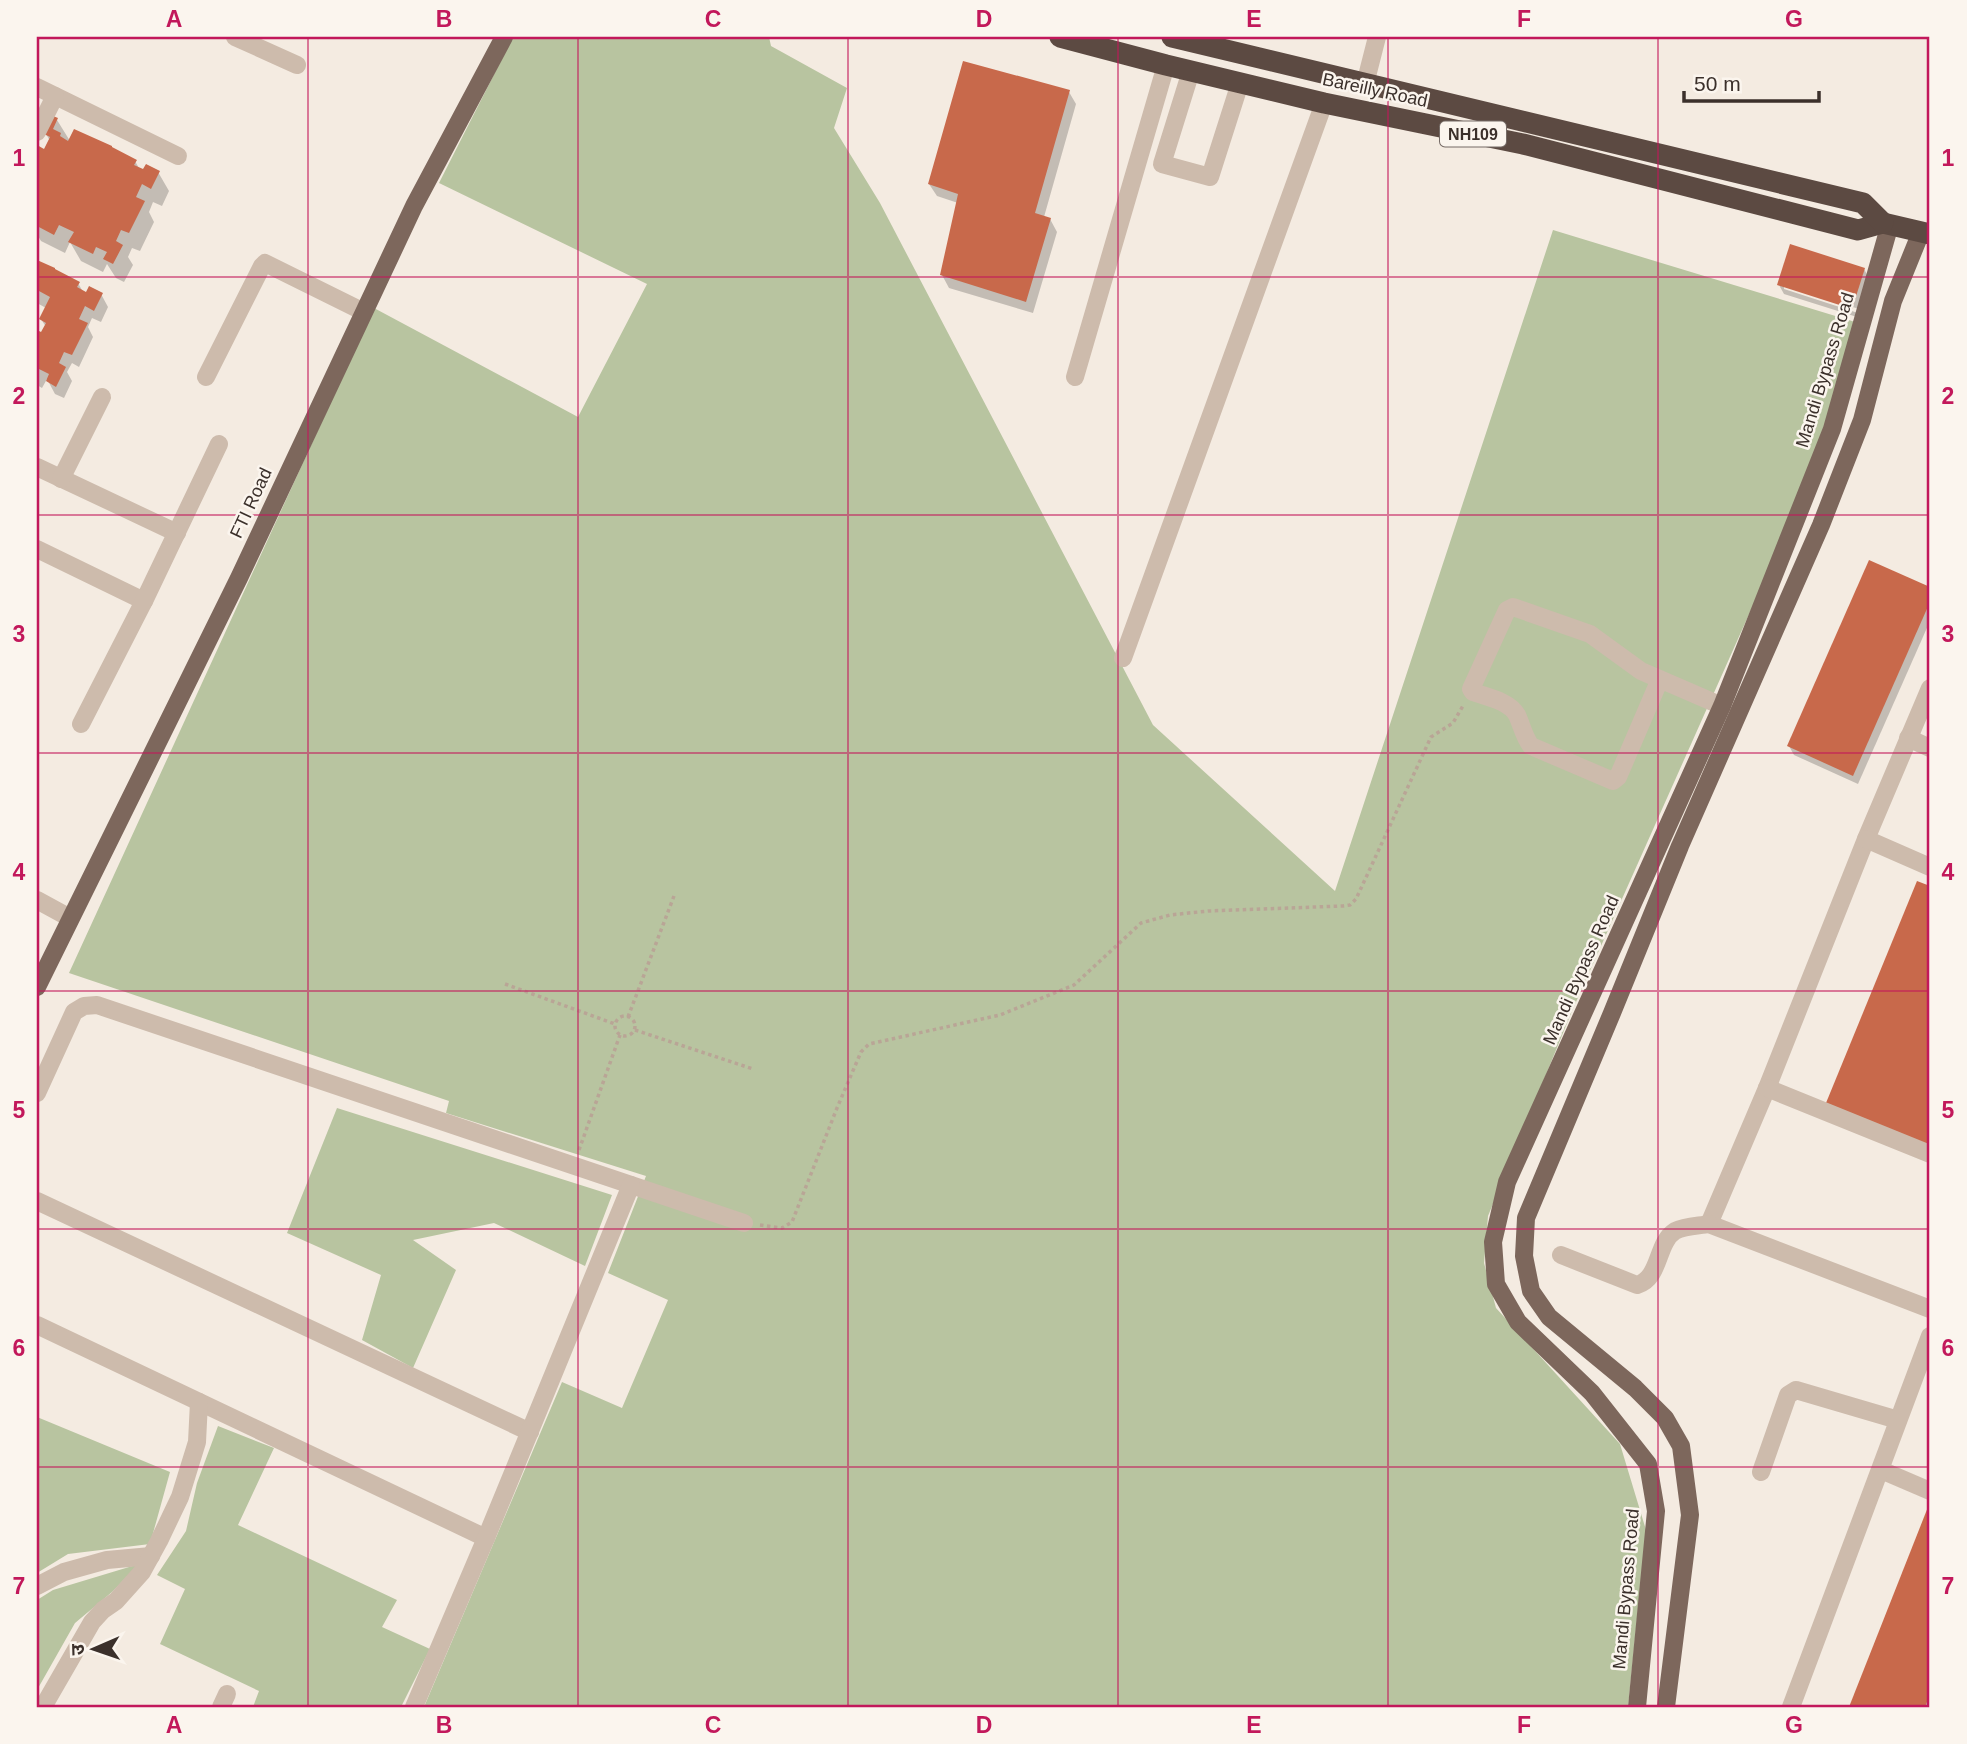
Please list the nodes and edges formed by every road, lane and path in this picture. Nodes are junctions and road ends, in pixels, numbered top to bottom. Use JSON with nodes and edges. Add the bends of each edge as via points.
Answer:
{"nodes":[{"id":1,"x":235,"y":37,"type":"edge"},
{"id":2,"x":504,"y":37,"type":"edge"},
{"id":3,"x":1060,"y":37,"type":"edge"},
{"id":4,"x":1172,"y":37,"type":"edge"},
{"id":5,"x":1377,"y":37,"type":"edge"},
{"id":6,"x":298,"y":65,"type":"dead end"},
{"id":7,"x":1166,"y":65,"type":"junction"},
{"id":8,"x":1191,"y":71,"type":"junction"},
{"id":9,"x":1240,"y":83,"type":"junction"},
{"id":10,"x":1365,"y":84,"type":"junction"},
{"id":11,"x":37,"y":87,"type":"edge"},
{"id":12,"x":55,"y":96,"type":"junction"},
{"id":13,"x":1324,"y":103,"type":"junction"},
{"id":14,"x":37,"y":132,"type":"edge"},
{"id":15,"x":178,"y":156,"type":"dead end"},
{"id":16,"x":1887,"y":223,"type":"junction"},
{"id":17,"x":1926,"y":233,"type":"edge"},
{"id":18,"x":364,"y":312,"type":"junction"},
{"id":19,"x":206,"y":377,"type":"dead end"},
{"id":20,"x":1075,"y":377,"type":"dead end"},
{"id":21,"x":102,"y":397,"type":"dead end"},
{"id":22,"x":219,"y":444,"type":"dead end"},
{"id":23,"x":37,"y":467,"type":"edge"},
{"id":24,"x":61,"y":479,"type":"junction"},
{"id":25,"x":177,"y":533,"type":"junction"},
{"id":26,"x":37,"y":549,"type":"edge"},
{"id":27,"x":144,"y":601,"type":"junction"},
{"id":28,"x":1123,"y":658,"type":"dead end"},
{"id":29,"x":1660,"y":679,"type":"junction"},
{"id":30,"x":1930,"y":688,"type":"edge"},
{"id":31,"x":1472,"y":691,"type":"junction"},
{"id":32,"x":1722,"y":706,"type":"junction"},
{"id":33,"x":81,"y":724,"type":"dead end"},
{"id":34,"x":1908,"y":738,"type":"junction"},
{"id":35,"x":1930,"y":748,"type":"edge"},
{"id":36,"x":1866,"y":839,"type":"junction"},
{"id":37,"x":1930,"y":867,"type":"edge"},
{"id":38,"x":674,"y":896,"type":"dead end"},
{"id":39,"x":37,"y":900,"type":"edge"},
{"id":40,"x":70,"y":918,"type":"junction"},
{"id":41,"x":505,"y":984,"type":"dead end"},
{"id":42,"x":37,"y":987,"type":"edge"},
{"id":43,"x":628,"y":1017,"type":"junction"},
{"id":44,"x":615,"y":1024,"type":"junction"},
{"id":45,"x":635,"y":1030,"type":"junction"},
{"id":46,"x":620,"y":1035,"type":"junction"},
{"id":47,"x":754,"y":1069,"type":"dead end"},
{"id":48,"x":1768,"y":1088,"type":"junction"},
{"id":49,"x":37,"y":1093,"type":"edge"},
{"id":50,"x":1930,"y":1154,"type":"edge"},
{"id":51,"x":573,"y":1165,"type":"junction"},
{"id":52,"x":631,"y":1185,"type":"junction"},
{"id":53,"x":37,"y":1201,"type":"edge"},
{"id":54,"x":744,"y":1223,"type":"joint"},
{"id":55,"x":1709,"y":1224,"type":"junction"},
{"id":56,"x":1561,"y":1255,"type":"dead end"},
{"id":57,"x":1930,"y":1309,"type":"edge"},
{"id":58,"x":37,"y":1325,"type":"edge"},
{"id":59,"x":1930,"y":1336,"type":"edge"},
{"id":60,"x":199,"y":1402,"type":"junction"},
{"id":61,"x":1898,"y":1420,"type":"junction"},
{"id":62,"x":530,"y":1432,"type":"junction"},
{"id":63,"x":1881,"y":1470,"type":"junction"},
{"id":64,"x":1761,"y":1472,"type":"dead end"},
{"id":65,"x":1930,"y":1491,"type":"edge"},
{"id":66,"x":486,"y":1538,"type":"junction"},
{"id":67,"x":150,"y":1556,"type":"junction"},
{"id":68,"x":37,"y":1586,"type":"edge"},
{"id":69,"x":43,"y":1707,"type":"edge"},
{"id":70,"x":414,"y":1707,"type":"edge"},
{"id":71,"x":1637,"y":1707,"type":"edge"},
{"id":72,"x":1666,"y":1707,"type":"edge"},
{"id":73,"x":1791,"y":1707,"type":"edge"}],
"edges":[{"from":1,"to":6,"type":"street"},
{"from":2,"to":18,"type":"main road","name":"FTI Road","via":[[414,206]]},
{"from":3,"to":7,"type":"highway","name":"Bareilly Road","number":"NH109"},
{"from":4,"to":7,"type":"highway"},
{"from":4,"to":10,"type":"highway","name":"Bareilly Road","number":"NH109"},
{"from":5,"to":10,"type":"street"},
{"from":7,"to":8,"type":"highway","name":"Bareilly Road","number":"NH109"},
{"from":7,"to":20,"type":"street"},
{"from":8,"to":9,"type":"highway","name":"Bareilly Road","number":"NH109"},
{"from":8,"to":9,"type":"street","via":[[1163,164],[1210,177]]},
{"from":9,"to":13,"type":"highway","name":"Bareilly Road","number":"NH109"},
{"from":10,"to":16,"type":"highway","name":"Bareilly Road","number":"NH109","via":[[1863,203]]},
{"from":11,"to":12,"type":"street"},
{"from":12,"to":14,"type":"street"},
{"from":12,"to":15,"type":"street"},
{"from":13,"to":16,"type":"highway","name":"Bareilly Road","number":"NH109","via":[[1523,144],[1858,230]]},
{"from":13,"to":28,"type":"street"},
{"from":16,"to":17,"type":"highway","name":"Bareilly Road","number":"NH109"},
{"from":16,"to":32,"type":"main road","name":"Mandi Bypass Road","via":[[1832,429]]},
{"from":17,"to":72,"type":"main road","via":[[1893,301],[1862,420],[1821,525],[1680,846],[1526,1217],[1524,1256],[1531,1292],[1549,1317],[1665,1418],[1682,1447],[1689,1515]]},
{"from":18,"to":19,"type":"street","via":[[265,263]]},
{"from":18,"to":40,"type":"main road","name":"FTI Road","via":[[239,578]]},
{"from":21,"to":24,"type":"street"},
{"from":22,"to":25,"type":"street"},
{"from":23,"to":24,"type":"street"},
{"from":24,"to":25,"type":"street"},
{"from":25,"to":27,"type":"street"},
{"from":26,"to":27,"type":"street"},
{"from":27,"to":33,"type":"street"},
{"from":29,"to":31,"type":"street","via":[[1590,635],[1513,607],[1507,610]]},
{"from":29,"to":31,"type":"street","via":[[1613,781],[1531,746],[1511,708]]},
{"from":29,"to":32,"type":"street"},
{"from":30,"to":34,"type":"street"},
{"from":31,"to":54,"type":"path","via":[[1453,723],[1431,737],[1350,905],[1208,911],[1141,923],[1074,985],[1000,1014],[869,1044],[837,1108],[792,1222],[782,1228]]},
{"from":32,"to":71,"type":"main road","name":"Mandi Bypass Road","via":[[1507,1182],[1493,1242],[1496,1284],[1518,1322],[1592,1393],[1648,1464],[1656,1511]]},
{"from":34,"to":35,"type":"street"},
{"from":34,"to":36,"type":"street"},
{"from":36,"to":37,"type":"street"},
{"from":36,"to":48,"type":"street"},
{"from":38,"to":43,"type":"path"},
{"from":39,"to":40,"type":"street"},
{"from":40,"to":42,"type":"main road","name":"FTI Road"},
{"from":41,"to":44,"type":"path"},
{"from":43,"to":44,"type":"path"},
{"from":43,"to":45,"type":"path"},
{"from":44,"to":46,"type":"path"},
{"from":45,"to":46,"type":"path"},
{"from":45,"to":47,"type":"path"},
{"from":46,"to":51,"type":"path"},
{"from":48,"to":50,"type":"street"},
{"from":48,"to":55,"type":"street"},
{"from":49,"to":51,"type":"street","via":[[74,1012],[97,1005]]},
{"from":51,"to":52,"type":"street"},
{"from":52,"to":54,"type":"street"},
{"from":52,"to":62,"type":"street"},
{"from":53,"to":62,"type":"street"},
{"from":55,"to":56,"type":"street","via":[[1674,1232],[1649,1279],[1637,1285]]},
{"from":55,"to":57,"type":"street"},
{"from":58,"to":60,"type":"street"},
{"from":59,"to":61,"type":"street"},
{"from":60,"to":66,"type":"street"},
{"from":60,"to":67,"type":"street","via":[[197,1442],[180,1497]]},
{"from":61,"to":63,"type":"street"},
{"from":61,"to":64,"type":"street","via":[[1796,1390],[1788,1395]]},
{"from":62,"to":66,"type":"street"},
{"from":63,"to":65,"type":"street"},
{"from":63,"to":73,"type":"street"},
{"from":66,"to":70,"type":"street"},
{"from":67,"to":68,"type":"street","via":[[107,1560],[64,1572]]},
{"from":67,"to":69,"type":"street","via":[[142,1572],[92,1622]]}]}
